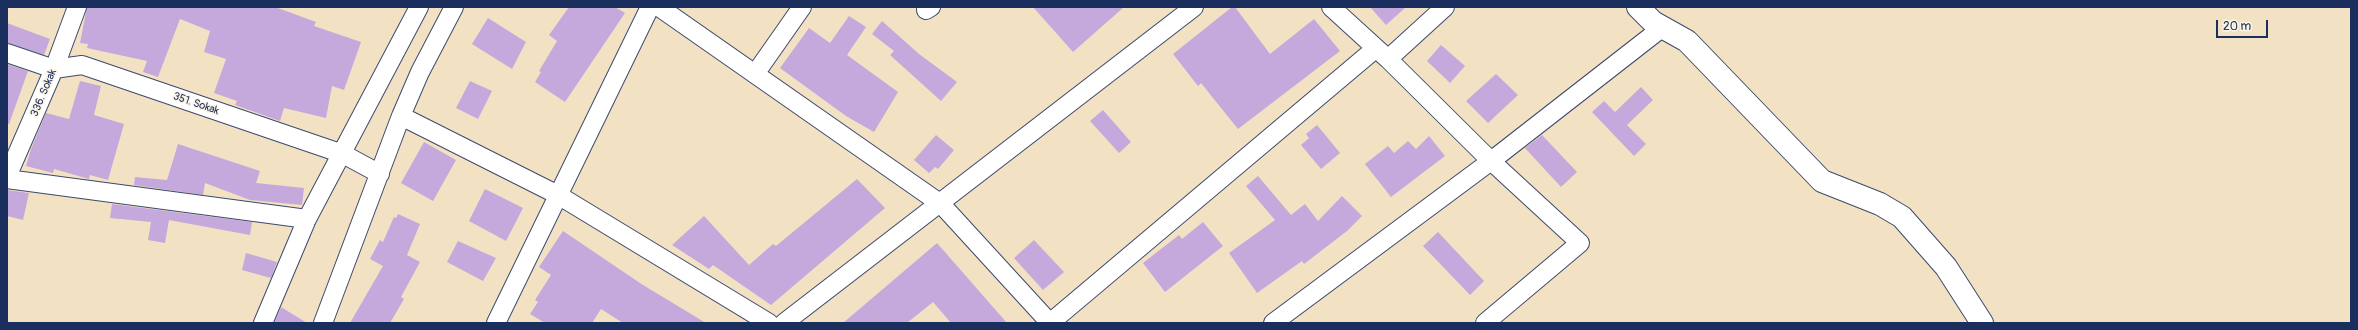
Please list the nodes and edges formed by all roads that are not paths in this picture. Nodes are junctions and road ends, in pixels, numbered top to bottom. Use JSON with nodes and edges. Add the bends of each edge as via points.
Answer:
{"nodes":[{"id":1,"x":77,"y":7,"type":"edge"},
{"id":2,"x":420,"y":7,"type":"edge"},
{"id":3,"x":454,"y":7,"type":"edge"},
{"id":4,"x":650,"y":7,"type":"edge"},
{"id":5,"x":659,"y":7,"type":"edge"},
{"id":6,"x":802,"y":7,"type":"edge"},
{"id":7,"x":1194,"y":7,"type":"edge"},
{"id":8,"x":1331,"y":7,"type":"edge"},
{"id":9,"x":1445,"y":7,"type":"edge"},
{"id":10,"x":1638,"y":7,"type":"edge"},
{"id":11,"x":1663,"y":27,"type":"junction"},
{"id":12,"x":7,"y":53,"type":"edge"},
{"id":13,"x":1381,"y":54,"type":"junction"},
{"id":14,"x":54,"y":69,"type":"junction"},
{"id":15,"x":755,"y":74,"type":"junction"},
{"id":16,"x":401,"y":116,"type":"junction"},
{"id":17,"x":342,"y":154,"type":"junction"},
{"id":18,"x":1491,"y":161,"type":"junction"},
{"id":19,"x":380,"y":174,"type":"junction"},
{"id":20,"x":7,"y":178,"type":"edge"},
{"id":21,"x":558,"y":196,"type":"junction"},
{"id":22,"x":941,"y":204,"type":"junction"},
{"id":23,"x":307,"y":219,"type":"junction"},
{"id":24,"x":263,"y":323,"type":"edge"},
{"id":25,"x":323,"y":323,"type":"edge"},
{"id":26,"x":496,"y":323,"type":"edge"},
{"id":27,"x":769,"y":323,"type":"edge"},
{"id":28,"x":784,"y":323,"type":"edge"},
{"id":29,"x":1050,"y":323,"type":"edge"},
{"id":30,"x":1273,"y":323,"type":"edge"},
{"id":31,"x":1485,"y":323,"type":"edge"},
{"id":32,"x":1982,"y":323,"type":"edge"}],
"edges":[{"from":1,"to":14,"type":"street","name":"336. Sokak"},
{"from":2,"to":17,"type":"street"},
{"from":3,"to":16,"type":"street","via":[[420,72]]},
{"from":4,"to":21,"type":"street"},
{"from":5,"to":15,"type":"street"},
{"from":6,"to":15,"type":"street"},
{"from":7,"to":22,"type":"street"},
{"from":8,"to":13,"type":"street"},
{"from":9,"to":13,"type":"street"},
{"from":10,"to":11,"type":"street","via":[[1653,22]]},
{"from":11,"to":18,"type":"street"},
{"from":11,"to":32,"type":"street","via":[[1687,41],[1822,182],[1880,204],[1902,217],[1946,267]]},
{"from":12,"to":14,"type":"street","name":"351. Sokak"},
{"from":13,"to":18,"type":"street"},
{"from":13,"to":29,"type":"street"},
{"from":14,"to":17,"type":"street","name":"351. Sokak","via":[[82,66]]},
{"from":14,"to":20,"type":"street","name":"336. Sokak"},
{"from":15,"to":22,"type":"street"},
{"from":16,"to":19,"type":"street"},
{"from":16,"to":21,"type":"street"},
{"from":17,"to":19,"type":"street","name":"351. Sokak"},
{"from":17,"to":23,"type":"street"},
{"from":18,"to":30,"type":"street"},
{"from":18,"to":31,"type":"street","via":[[1580,243]]},
{"from":19,"to":25,"type":"street"},
{"from":20,"to":23,"type":"street"},
{"from":21,"to":26,"type":"street"},
{"from":21,"to":27,"type":"street"},
{"from":22,"to":28,"type":"street"},
{"from":22,"to":29,"type":"street"},
{"from":23,"to":24,"type":"street"}]}
